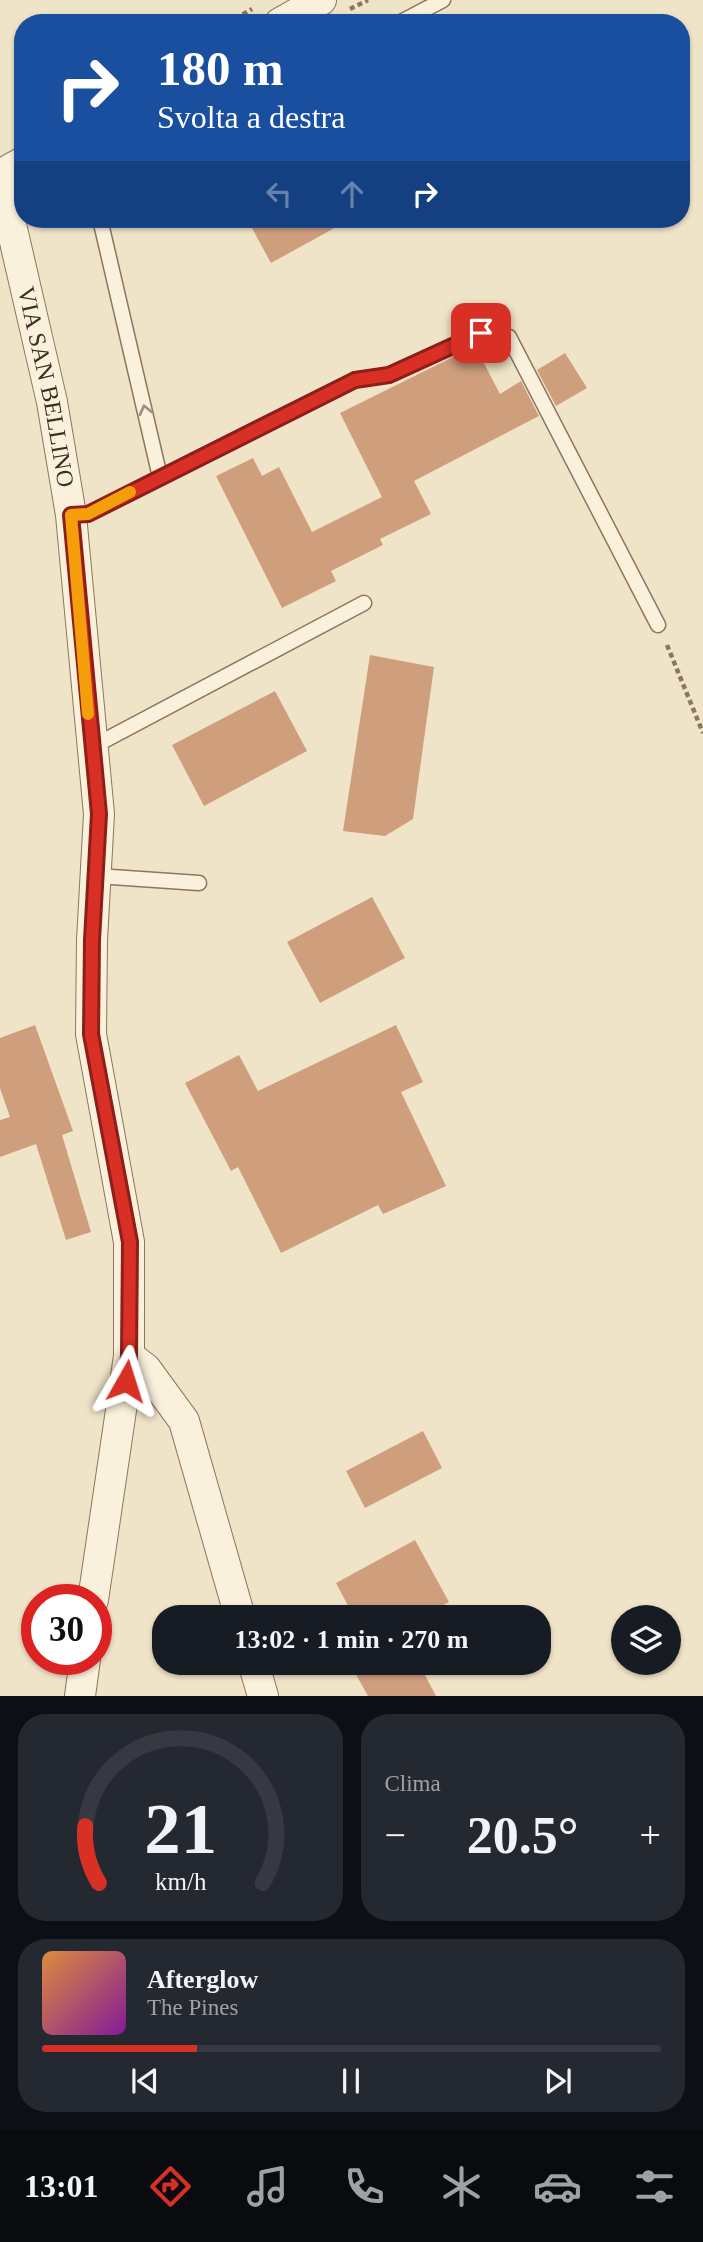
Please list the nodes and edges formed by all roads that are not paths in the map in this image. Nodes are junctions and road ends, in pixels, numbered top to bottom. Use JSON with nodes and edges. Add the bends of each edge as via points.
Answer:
{"nodes":[{"id":1,"x":321,"y":0,"type":"edge"},
{"id":2,"x":443,"y":0,"type":"edge"},
{"id":3,"x":269,"y":14,"type":"edge"},
{"id":4,"x":416,"y":14,"type":"edge"},
{"id":5,"x":0,"y":176,"type":"edge"},
{"id":6,"x":102,"y":228,"type":"edge"},
{"id":7,"x":160,"y":477,"type":"junction"},
{"id":8,"x":71,"y":515,"type":"junction"},
{"id":9,"x":364,"y":603,"type":"dead end"},
{"id":10,"x":658,"y":625,"type":"road end"},
{"id":11,"x":91,"y":741,"type":"junction"},
{"id":12,"x":97,"y":876,"type":"junction"},
{"id":13,"x":199,"y":883,"type":"dead end"},
{"id":14,"x":129,"y":1356,"type":"junction"},
{"id":15,"x":95,"y":1584,"type":"edge"},
{"id":16,"x":237,"y":1605,"type":"edge"},
{"id":17,"x":83,"y":1675,"type":"edge"},
{"id":18,"x":257,"y":1675,"type":"edge"},
{"id":19,"x":80,"y":1696,"type":"edge"},
{"id":20,"x":263,"y":1696,"type":"edge"}],
"edges":[{"from":1,"to":3,"type":"street"},
{"from":2,"to":4,"type":"lane"},
{"from":5,"to":8,"type":"street","name":"VIA SAN BELLINO","via":[[52,402]]},
{"from":7,"to":6,"type":"lane","one_way":true},
{"from":7,"to":8,"type":"lane","via":[[88,514]]},
{"from":7,"to":10,"type":"lane","via":[[355,380],[389,375],[481,333],[509,337]]},
{"from":8,"to":11,"type":"street","name":"VIA SAN BELLINO"},
{"from":9,"to":11,"type":"lane","via":[[94,746]]},
{"from":11,"to":12,"type":"street","name":"VIA SAN BELLINO","via":[[99,814]]},
{"from":12,"to":13,"type":"lane"},
{"from":12,"to":14,"type":"street","name":"VIA SAN BELLINO","via":[[91,1034],[130,1242]]},
{"from":14,"to":15,"type":"street","name":"VIA SAN BELLINO"},
{"from":14,"to":16,"type":"street","via":[[146,1369],[184,1421]]},
{"from":17,"to":19,"type":"street"},
{"from":18,"to":20,"type":"street"}]}
